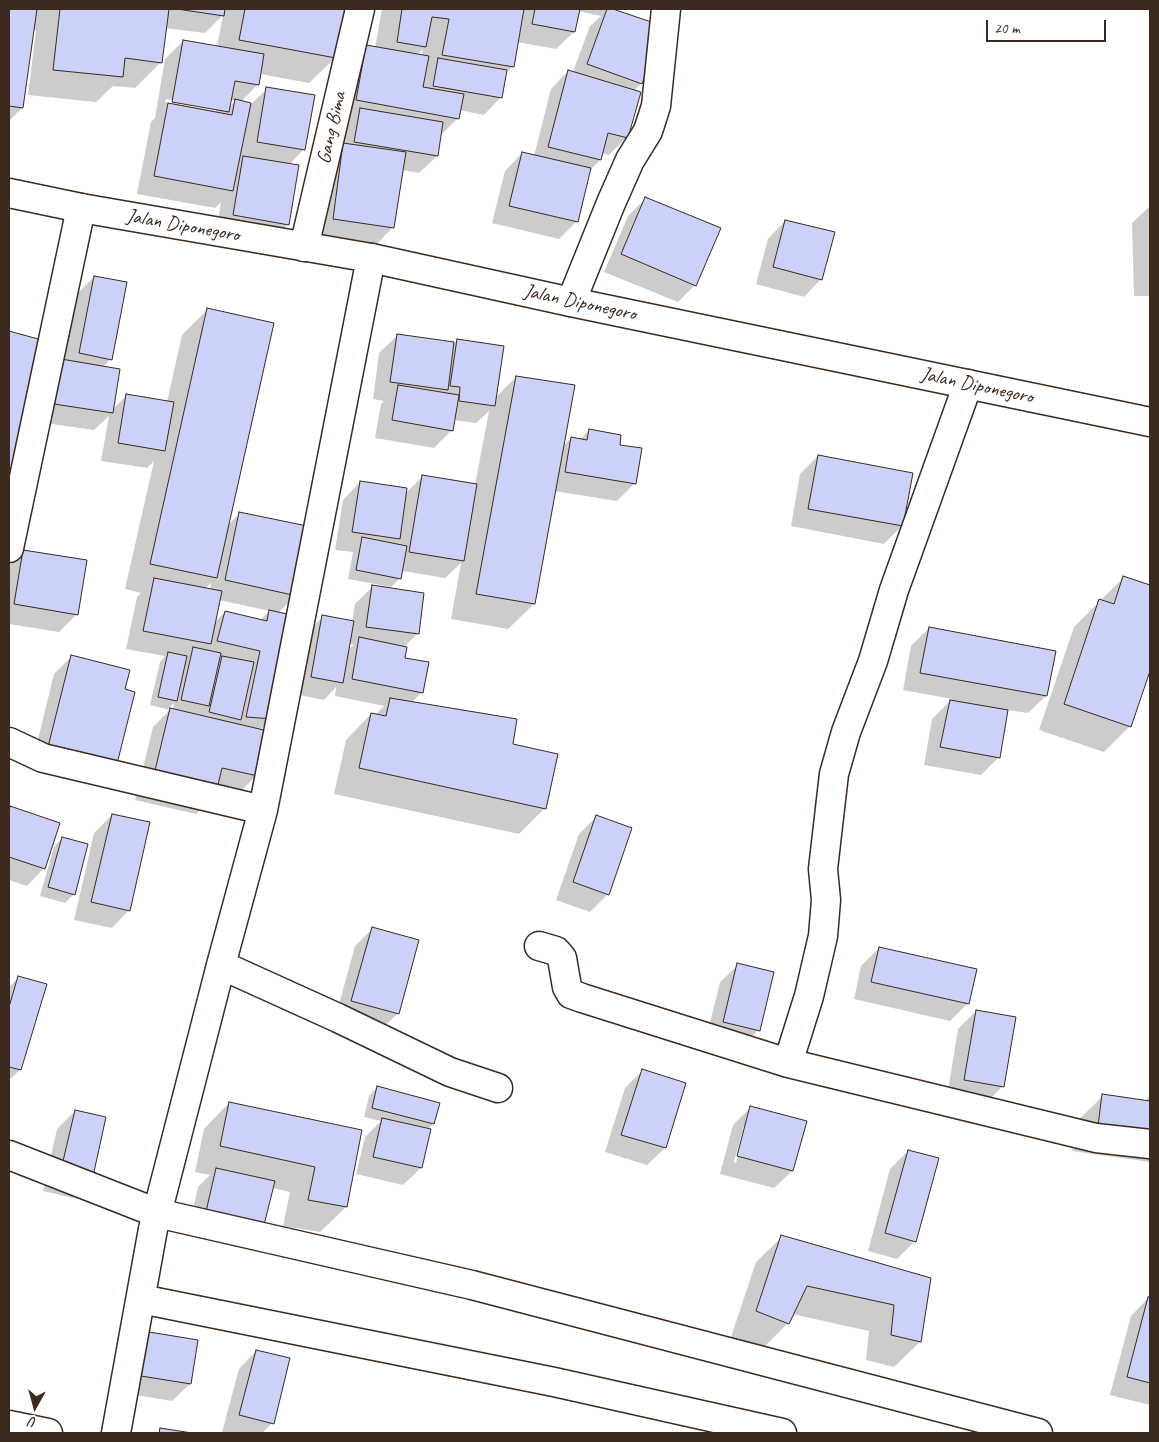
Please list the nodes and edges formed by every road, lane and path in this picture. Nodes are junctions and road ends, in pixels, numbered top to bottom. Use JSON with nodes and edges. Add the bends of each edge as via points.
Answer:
{"nodes":[{"id":1,"x":360,"y":9,"type":"edge"},
{"id":2,"x":666,"y":9,"type":"edge"},
{"id":3,"x":9,"y":193,"type":"edge"},
{"id":4,"x":81,"y":208,"type":"junction"},
{"id":5,"x":304,"y":247,"type":"junction"},
{"id":6,"x":371,"y":258,"type":"junction"},
{"id":7,"x":572,"y":302,"type":"junction"},
{"id":8,"x":968,"y":384,"type":"junction"},
{"id":9,"x":1150,"y":422,"type":"edge"},
{"id":10,"x":9,"y":548,"type":"edge"},
{"id":11,"x":9,"y":742,"type":"edge"},
{"id":12,"x":263,"y":810,"type":"junction"},
{"id":13,"x":539,"y":946,"type":"dead end"},
{"id":14,"x":221,"y":965,"type":"junction"},
{"id":15,"x":788,"y":1063,"type":"junction"},
{"id":16,"x":498,"y":1088,"type":"dead end"},
{"id":17,"x":1150,"y":1144,"type":"edge"},
{"id":18,"x":9,"y":1155,"type":"edge"},
{"id":19,"x":157,"y":1213,"type":"junction"},
{"id":20,"x":141,"y":1299,"type":"junction"},
{"id":21,"x":9,"y":1425,"type":"edge"},
{"id":22,"x":48,"y":1433,"type":"edge"},
{"id":23,"x":116,"y":1433,"type":"edge"},
{"id":24,"x":782,"y":1433,"type":"edge"},
{"id":25,"x":1038,"y":1433,"type":"edge"}],
"edges":[{"from":1,"to":5,"type":"street","name":"Gang Bima"},
{"from":2,"to":7,"type":"street","via":[[656,106],[648,131],[630,160]]},
{"from":3,"to":4,"type":"street","name":"Jalan Diponegoro"},
{"from":4,"to":5,"type":"street","name":"Jalan Diponegoro"},
{"from":4,"to":10,"type":"street"},
{"from":5,"to":6,"type":"street","name":"Jalan Diponegoro"},
{"from":6,"to":7,"type":"street","name":"Jalan Diponegoro"},
{"from":6,"to":12,"type":"street"},
{"from":7,"to":8,"type":"street","name":"Jalan Diponegoro"},
{"from":8,"to":9,"type":"street","name":"Jalan Diponegoro"},
{"from":8,"to":15,"type":"street","via":[[894,590],[834,774],[824,869],[826,900],[822,936],[809,996]]},
{"from":11,"to":12,"type":"street","via":[[43,758]]},
{"from":12,"to":14,"type":"street"},
{"from":13,"to":15,"type":"street","via":[[556,951],[562,958],[571,994]]},
{"from":14,"to":16,"type":"street","via":[[450,1072]]},
{"from":14,"to":19,"type":"street"},
{"from":15,"to":17,"type":"street","via":[[1096,1138]]},
{"from":18,"to":19,"type":"street"},
{"from":19,"to":20,"type":"street"},
{"from":19,"to":25,"type":"street","via":[[472,1285]]},
{"from":20,"to":23,"type":"street"},
{"from":20,"to":24,"type":"street","via":[[554,1382]]},
{"from":21,"to":22,"type":"street"}]}
